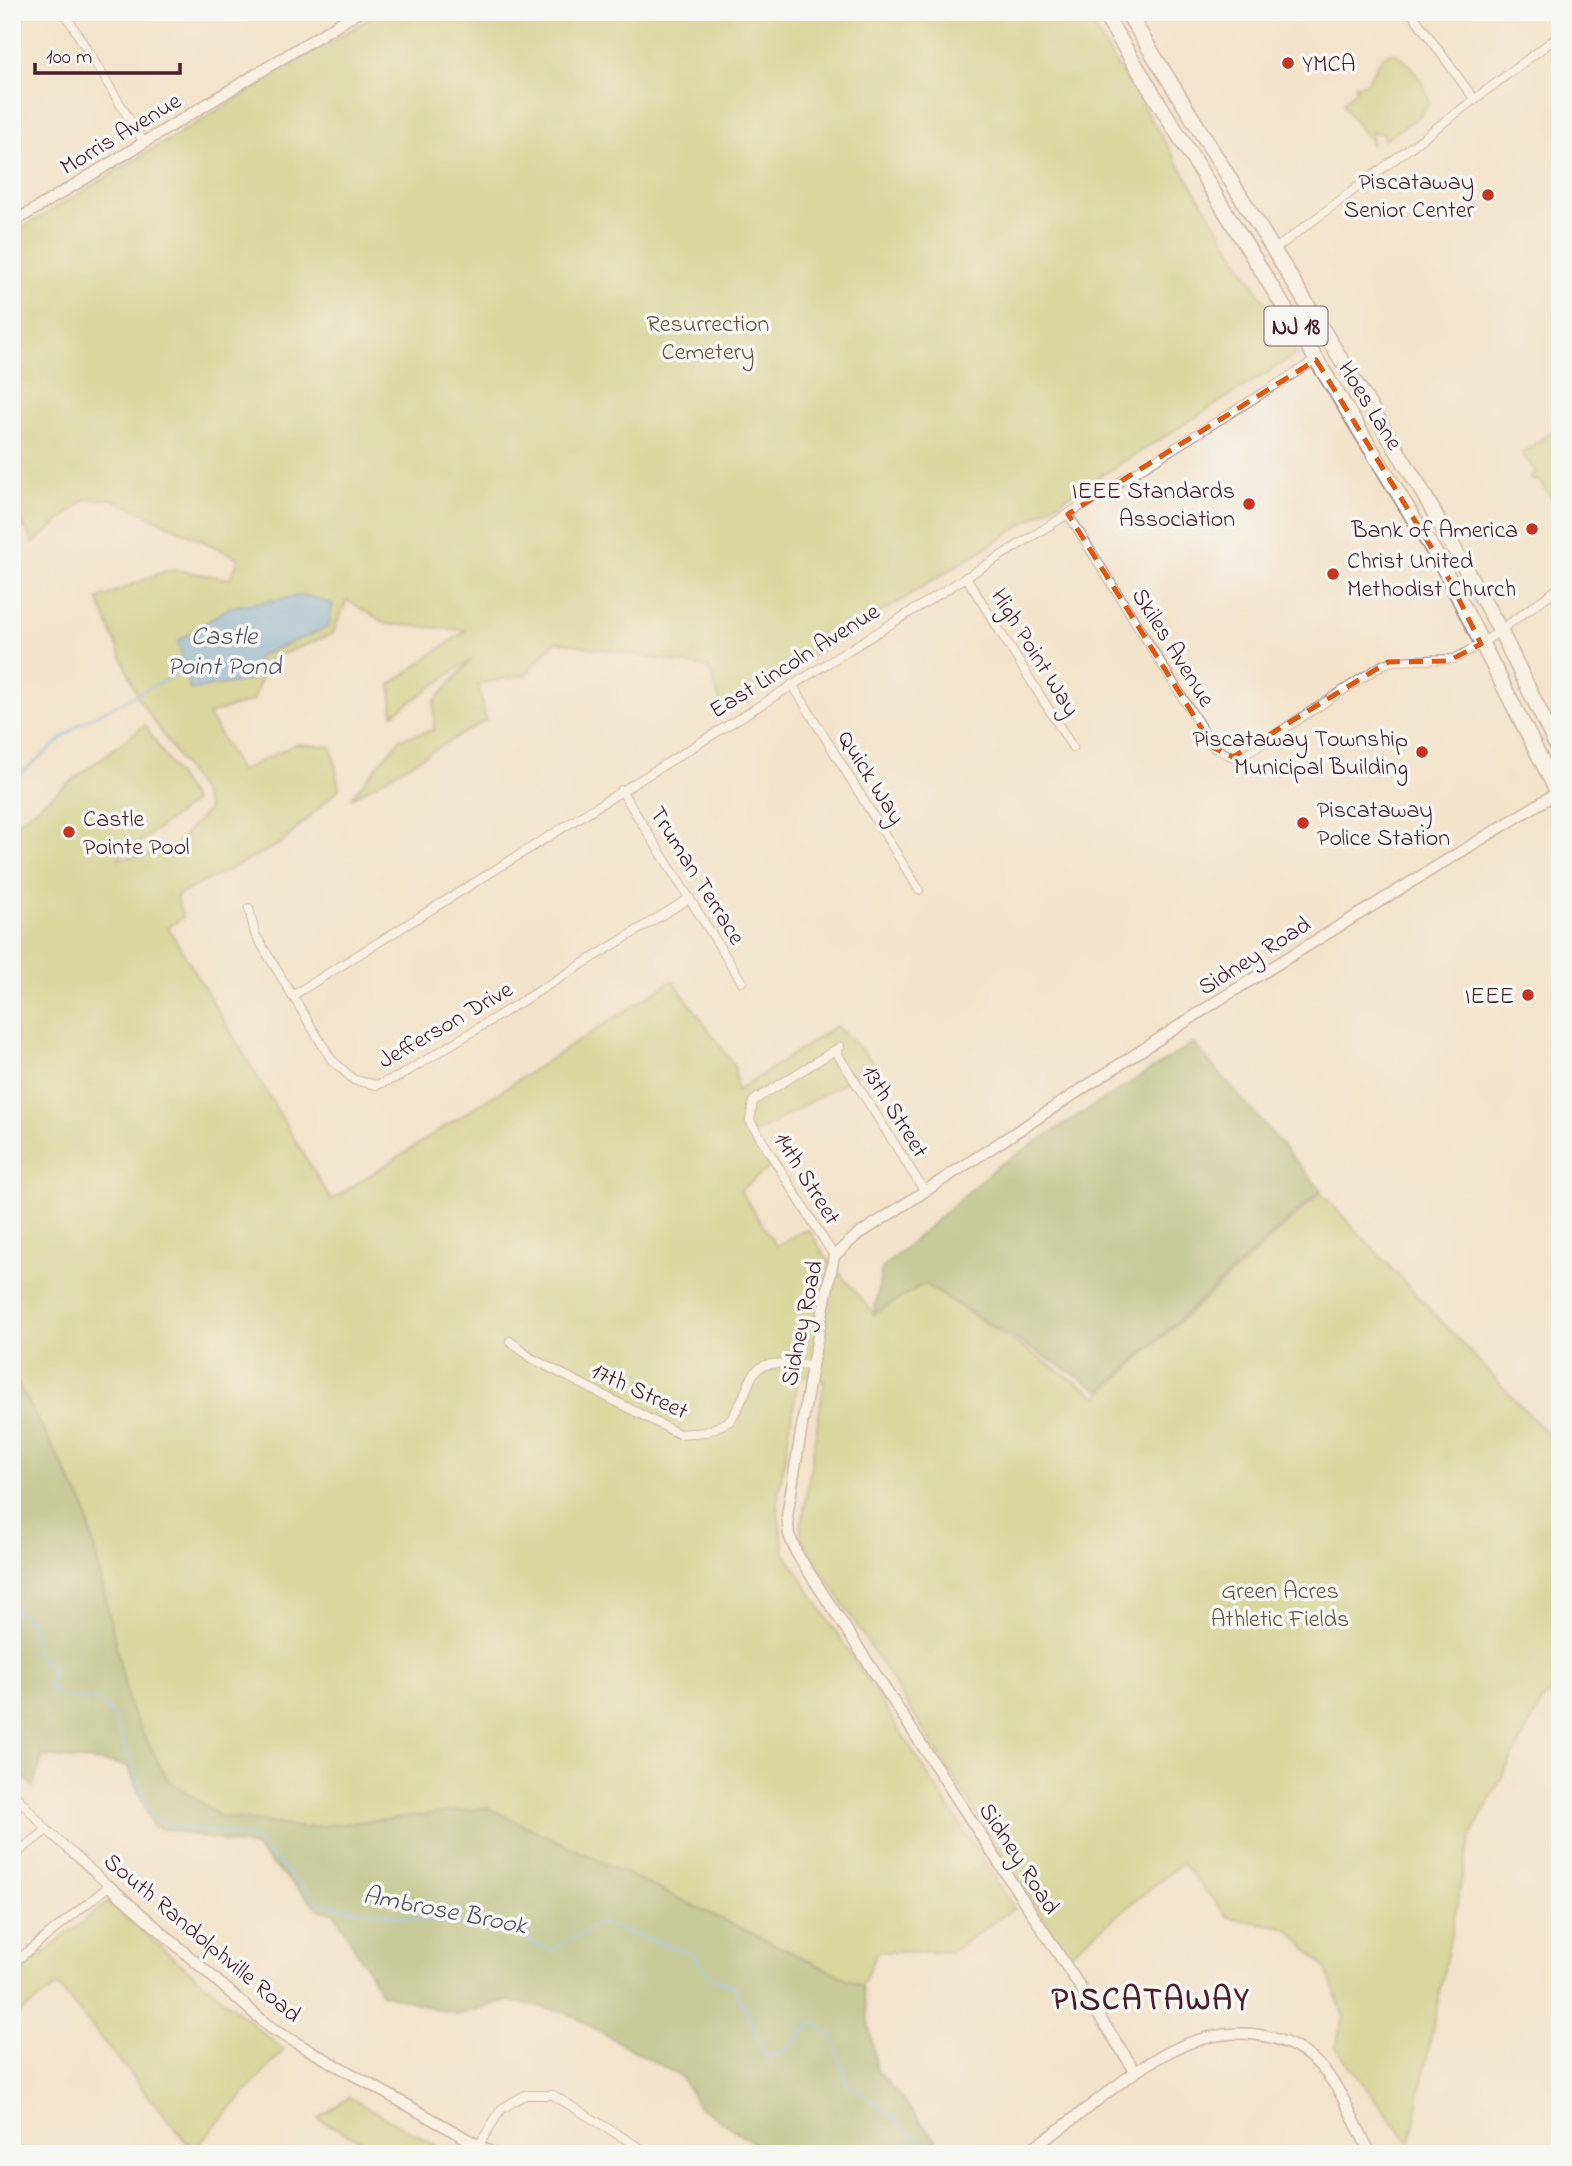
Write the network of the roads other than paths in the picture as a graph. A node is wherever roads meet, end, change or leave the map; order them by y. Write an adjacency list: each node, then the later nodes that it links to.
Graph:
1 (64, 12): 8 (street)
2 (358, 12): 8 (street, Morris Avenue)
3 (1103, 12): 11 (highway, Hoes Lane / NJ 18)
4 (1127, 12): 10 (highway, Hoes Lane / NJ 18)
5 (1411, 12): 7 (street)
6 (1560, 35): 7 (street)
7 (1474, 99): 10 (street)
8 (144, 143): 9 (street, Morris Avenue)
9 (12, 223)
10 (1274, 250): 15 (highway, Hoes Lane / NJ 18)
11 (1316, 360): 12 (street, East Lincoln Avenue); 16 (highway, Hoes Lane / NJ 18)
12 (1068, 514): 13 (street, East Lincoln Avenue); 16 (street, Skiles Avenue)
13 (966, 577): 17 (street, East Lincoln Avenue); 18 (street, High Point Way)
14 (1560, 587): 15 (street, Skiles Avenue)
15 (1500, 630): 16 (street, Skiles Avenue); 19 (highway, Hoes Lane / NJ 18)
16 (1481, 644): 21 (highway, Hoes Lane / NJ 18)
17 (792, 684): 20 (street, East Lincoln Avenue); 22 (street, Quick Way)
18 (1073, 748)
19 (1560, 753)
20 (621, 790): 23 (street, Truman Terrace); 26 (street, East Lincoln Avenue)
21 (1559, 794): 28 (street, Sidney Road)
22 (919, 890)
23 (690, 898): 25 (street, Truman Terrace); 26 (street, Jefferson Drive)
24 (249, 908): 26 (street, Jefferson Drive)
25 (742, 982)
26 (292, 996)
27 (837, 1049): 28 (street, 13th Street); 29 (street, 14th Street)
28 (925, 1192): 29 (street, Sidney Road)
29 (834, 1256): 31 (street, Sidney Road)
30 (510, 1340): 31 (street, 17th Street)
31 (812, 1366): 37 (street, Sidney Road)
32 (12, 1791): 33 (street, South Randolphville Road)
33 (47, 1830): 34 (street); 35 (street, South Randolphville Road)
34 (12, 1857)
35 (109, 1886): 36 (street); 38 (street, South Randolphville Road)
36 (12, 1964)
37 (1135, 2071): 41 (street); 42 (street)
38 (479, 2145): 39 (street, South Randolphville Road); 40 (street)
39 (494, 2154)
40 (650, 2154)
41 (1021, 2154)
42 (1371, 2154)

